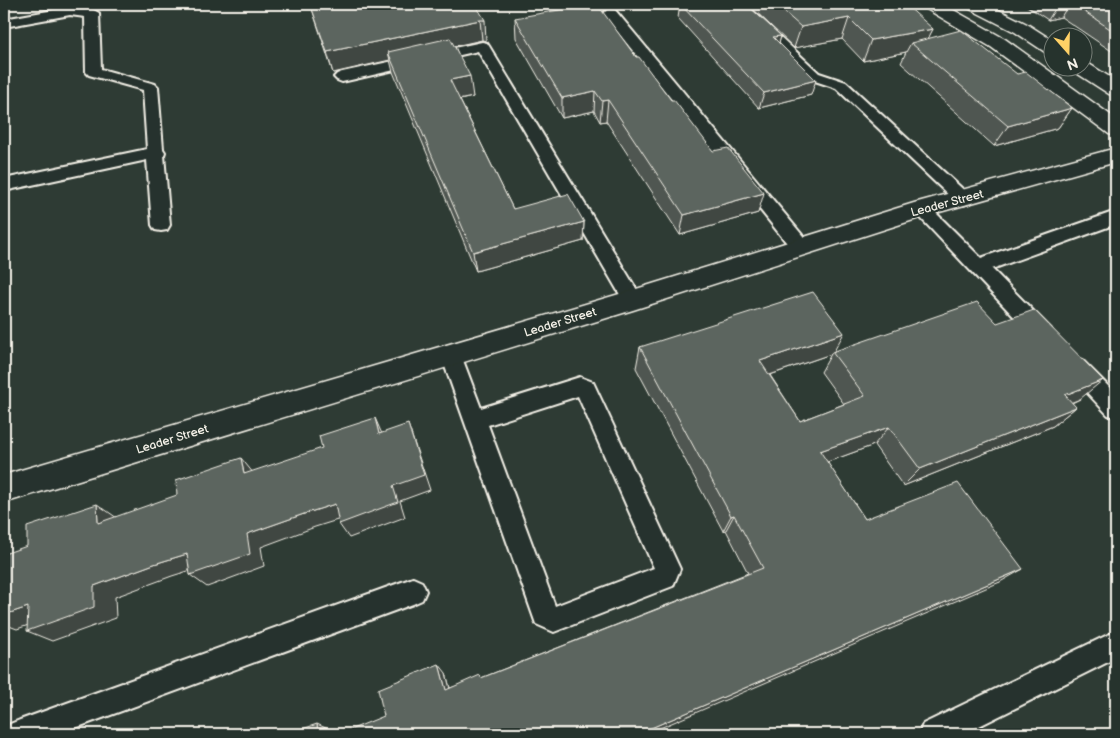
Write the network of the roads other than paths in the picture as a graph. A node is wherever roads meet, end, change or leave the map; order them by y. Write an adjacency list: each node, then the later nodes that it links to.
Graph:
1 (737, 4): 15 (lane)
2 (931, 4): 11 (street)
3 (974, 4): 7 (street)
4 (70, 7): 6 (lane); 12 (lane)
5 (610, 13): 19 (lane)
6 (4, 23)
7 (1042, 42)
8 (1092, 74): 10 (street)
9 (342, 77): 21 (lane)
10 (1116, 90)
11 (1116, 129)
12 (156, 152): 14 (lane); 18 (lane)
13 (1116, 155): 15 (street, Leader Street)
14 (4, 185)
15 (963, 199): 16 (street, Leader Street)
16 (922, 209): 19 (street, Leader Street); 20 (lane)
17 (1116, 217): 20 (lane)
18 (161, 225)
19 (801, 247): 21 (street, Leader Street)
20 (978, 267): 23 (lane)
21 (633, 300): 22 (street, Leader Street)
22 (451, 355): 24 (lane); 25 (street, Leader Street)
23 (1116, 408)
24 (474, 420): 24 (lane)
25 (4, 490)
26 (413, 591): 28 (lane)
27 (1116, 644): 29 (lane)
28 (20, 734)
29 (933, 734)

